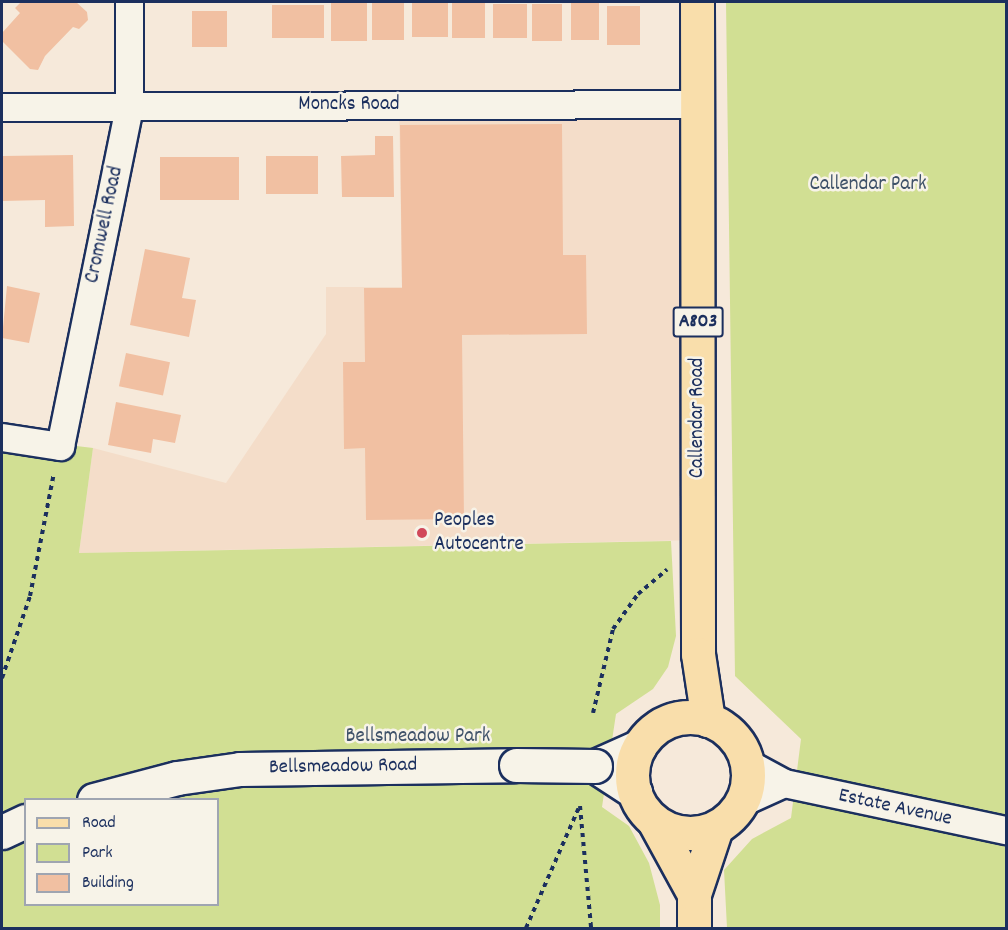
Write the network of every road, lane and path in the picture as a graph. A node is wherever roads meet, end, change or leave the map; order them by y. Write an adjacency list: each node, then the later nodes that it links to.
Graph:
1 (129, 2): 5 (street, Cromwell Road)
2 (697, 2): 3 (main road, Callendar Road / A803)
3 (697, 104): 5 (street, Moncks Road); 8 (main road, Callendar Road / A803)
4 (2, 107): 5 (street, Moncks Road)
5 (129, 107): 7 (street, Cromwell Road)
6 (2, 437): 7 (street)
7 (60, 446): 10 (path)
8 (699, 557): 9 (main road, Callendar Road / A803); 11 (path)
9 (698, 654): 12 (main road, Callendar Road / A803); 13 (main road, Callendar Road / A803)
10 (2, 678)
11 (593, 713)
12 (675, 719): 13 (main road); 14 (main road)
13 (708, 720): 15 (main road)
14 (640, 746): 16 (main road, Bellsmeadow Road); 18 (main road)
15 (747, 763): 17 (street, Estate Avenue); 20 (main road)
16 (595, 766): 18 (main road); 19 (main road, Bellsmeadow Road, bridge)
17 (784, 783): 20 (street); 24 (street, Estate Avenue)
18 (635, 792): 21 (main road)
19 (102, 798)
20 (742, 802): 23 (main road)
21 (654, 821): 23 (main road); 26 (main road)
22 (24, 823): 25 (main road)
23 (716, 828): 26 (main road)
24 (1006, 830)
25 (2, 832)
26 (694, 894): 29 (main road)
27 (526, 928): 28 (path)
28 (591, 928)
29 (694, 928)

